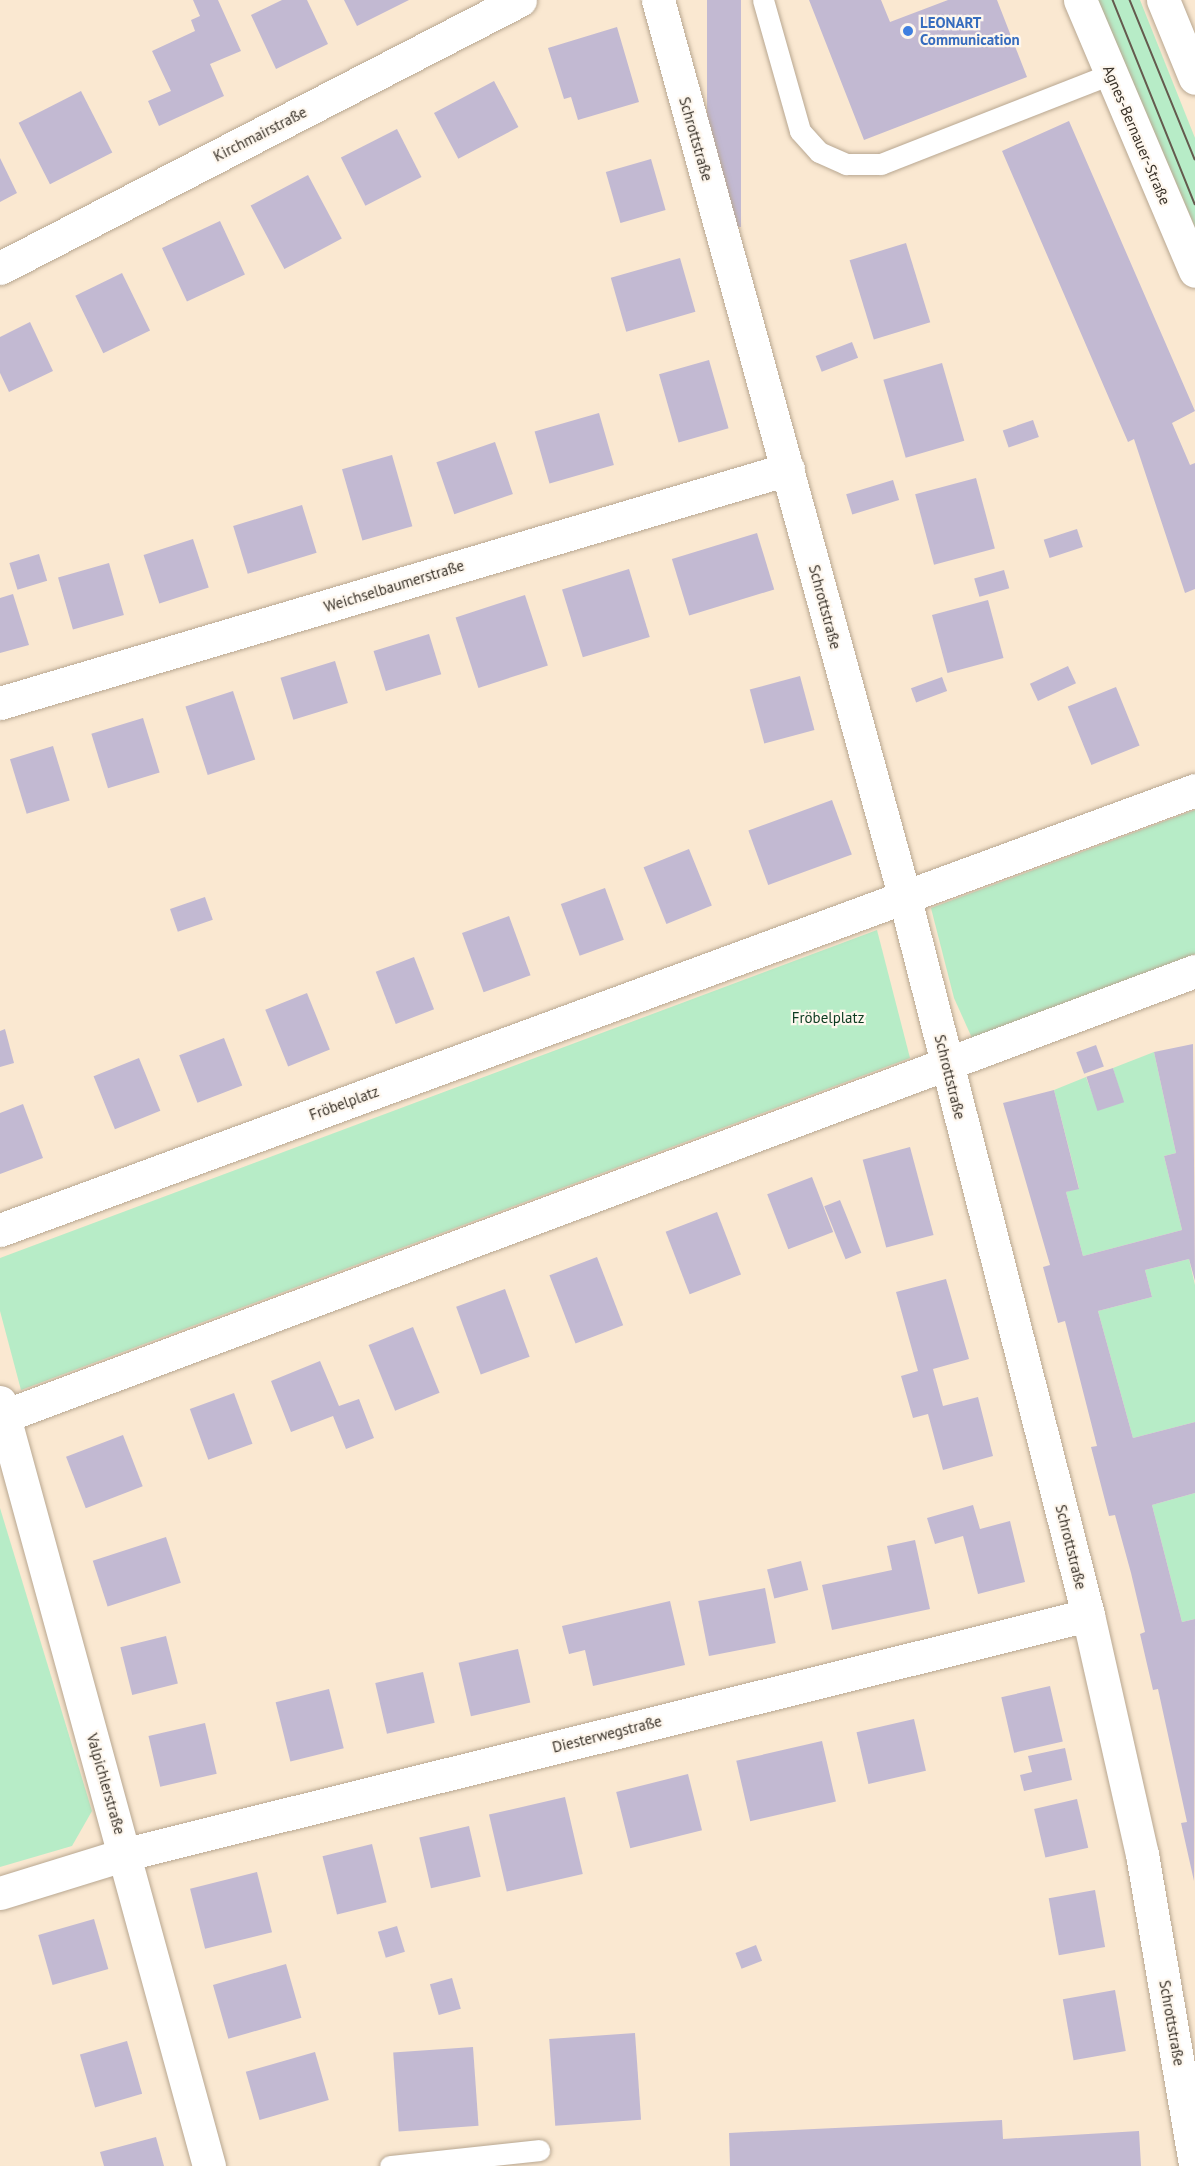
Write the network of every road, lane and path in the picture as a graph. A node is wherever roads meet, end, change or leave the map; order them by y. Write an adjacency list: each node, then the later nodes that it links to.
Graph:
1 (520, 0): 8 (street, Kirchmairstraße)
2 (658, 0): 10 (street, Schrottstraße)
3 (763, 0): 6 (lane)
4 (1080, 0): 6 (street, Agnes-Bernauer-Straße)
5 (1163, 0): 7 (street)
6 (1111, 74): 9 (street, Agnes-Bernauer-Straße)
7 (1195, 78)
8 (0, 268)
9 (1195, 271)
10 (788, 469): 11 (street, Weichselbaumerstraße); 13 (street, Schrottstraße)
11 (0, 703)
12 (1195, 790): 13 (street, Fröbelplatz)
13 (904, 895): 15 (street, Schrottstraße); 16 (street, Fröbelplatz)
14 (1193, 979): 15 (street)
15 (946, 1065): 17 (street); 18 (street, Schrottstraße)
16 (0, 1230)
17 (2, 1409): 19 (street, Valpichlerstraße)
18 (1088, 1614): 19 (street, Diesterwegstraße); 21 (street, Schrottstraße)
19 (126, 1854): 20 (street, Diesterwegstraße); 24 (street, Valpichlerstraße)
20 (0, 1893)
21 (1190, 2098): 23 (street, Schrottstraße)
22 (539, 2150): 25 (lane)
23 (1195, 2164)
24 (209, 2166)
25 (390, 2166)

